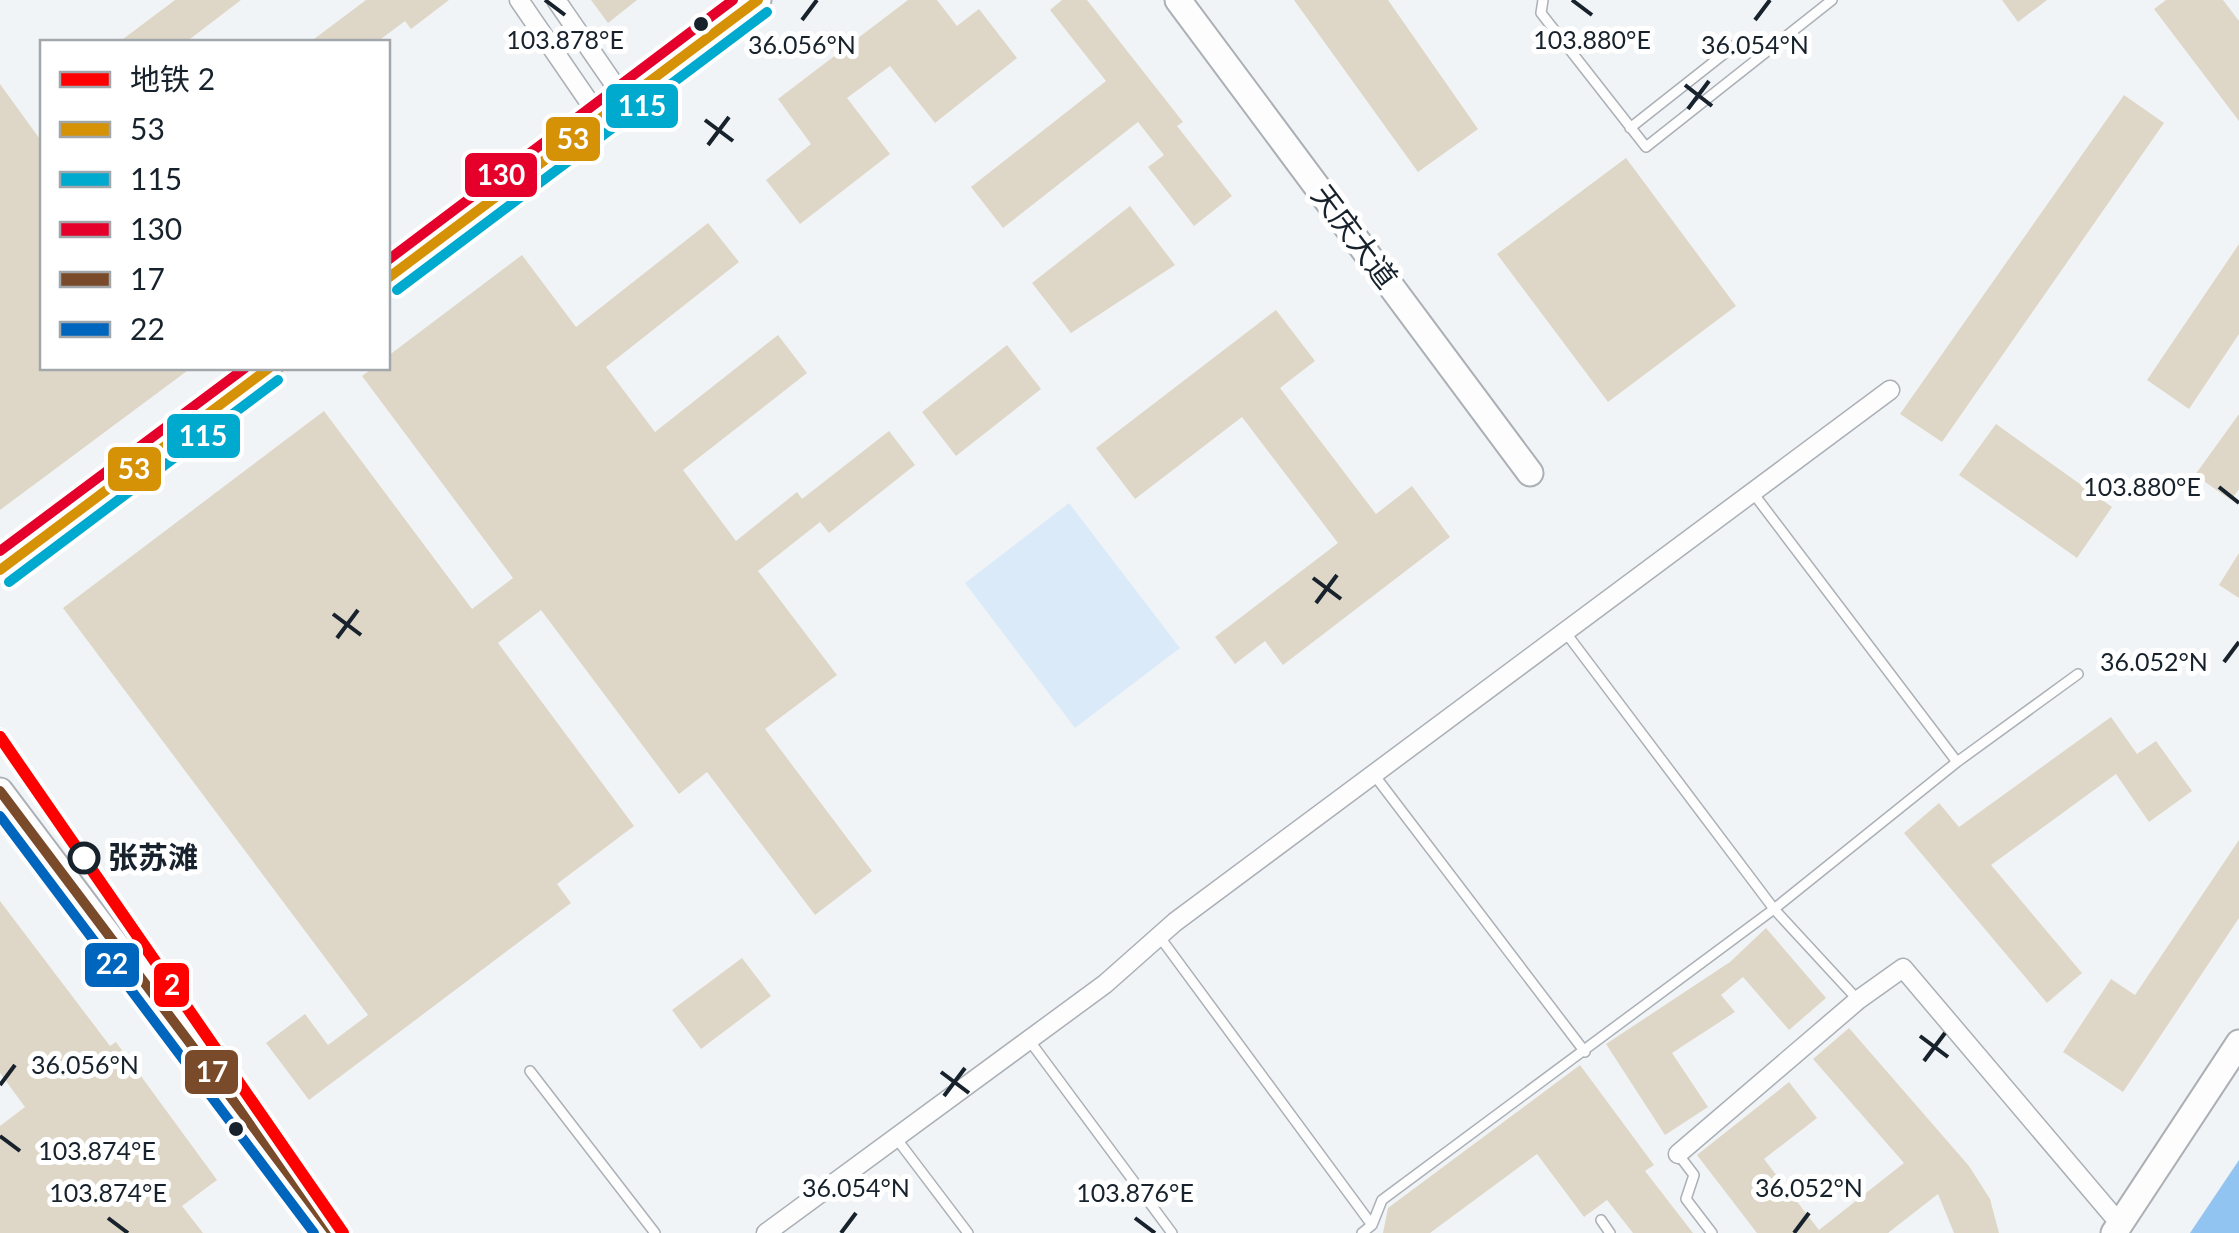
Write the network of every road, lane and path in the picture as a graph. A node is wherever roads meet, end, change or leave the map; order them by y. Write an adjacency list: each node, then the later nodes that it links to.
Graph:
1 (520, 0): 9 (street)
2 (556, 0): 8 (street)
3 (758, 0): 8 (street)
4 (1178, 0): 14 (street, 天庆大道)
5 (1543, 0): 10 (lane)
6 (1832, 0): 10 (lane)
7 (1739, 42): 10 (lane)
8 (625, 100): 9 (street)
9 (600, 118): 11 (street)
10 (1630, 128)
11 (390, 276)
12 (266, 370): 16 (street)
13 (1890, 390): 15 (street)
14 (1530, 473)
15 (1754, 492): 17 (street); 19 (lane)
16 (0, 570)
17 (1566, 634): 20 (street); 22 (lane)
18 (2078, 674): 19 (lane)
19 (1957, 762): 22 (lane)
20 (1375, 776): 23 (street); 27 (lane)
21 (0, 791): 34 (street)
22 (1774, 909): 24 (lane); 27 (lane)
23 (1159, 936): 25 (street); 32 (lane)
24 (1858, 1000): 30 (street); 33 (street)
25 (1030, 1040): 29 (street); 38 (lane)
26 (2239, 1043): 33 (street)
27 (1585, 1052): 32 (lane)
28 (530, 1071): 35 (lane)
29 (896, 1138): 36 (street); 37 (lane)
30 (1678, 1154): 41 (lane)
31 (1601, 1220): 40 (lane)
32 (1372, 1225): 39 (lane)
33 (2120, 1230)
34 (333, 1233)
35 (654, 1233)
36 (766, 1233)
37 (968, 1233)
38 (1172, 1233)
39 (1362, 1233)
40 (1610, 1233)
41 (1712, 1233)

